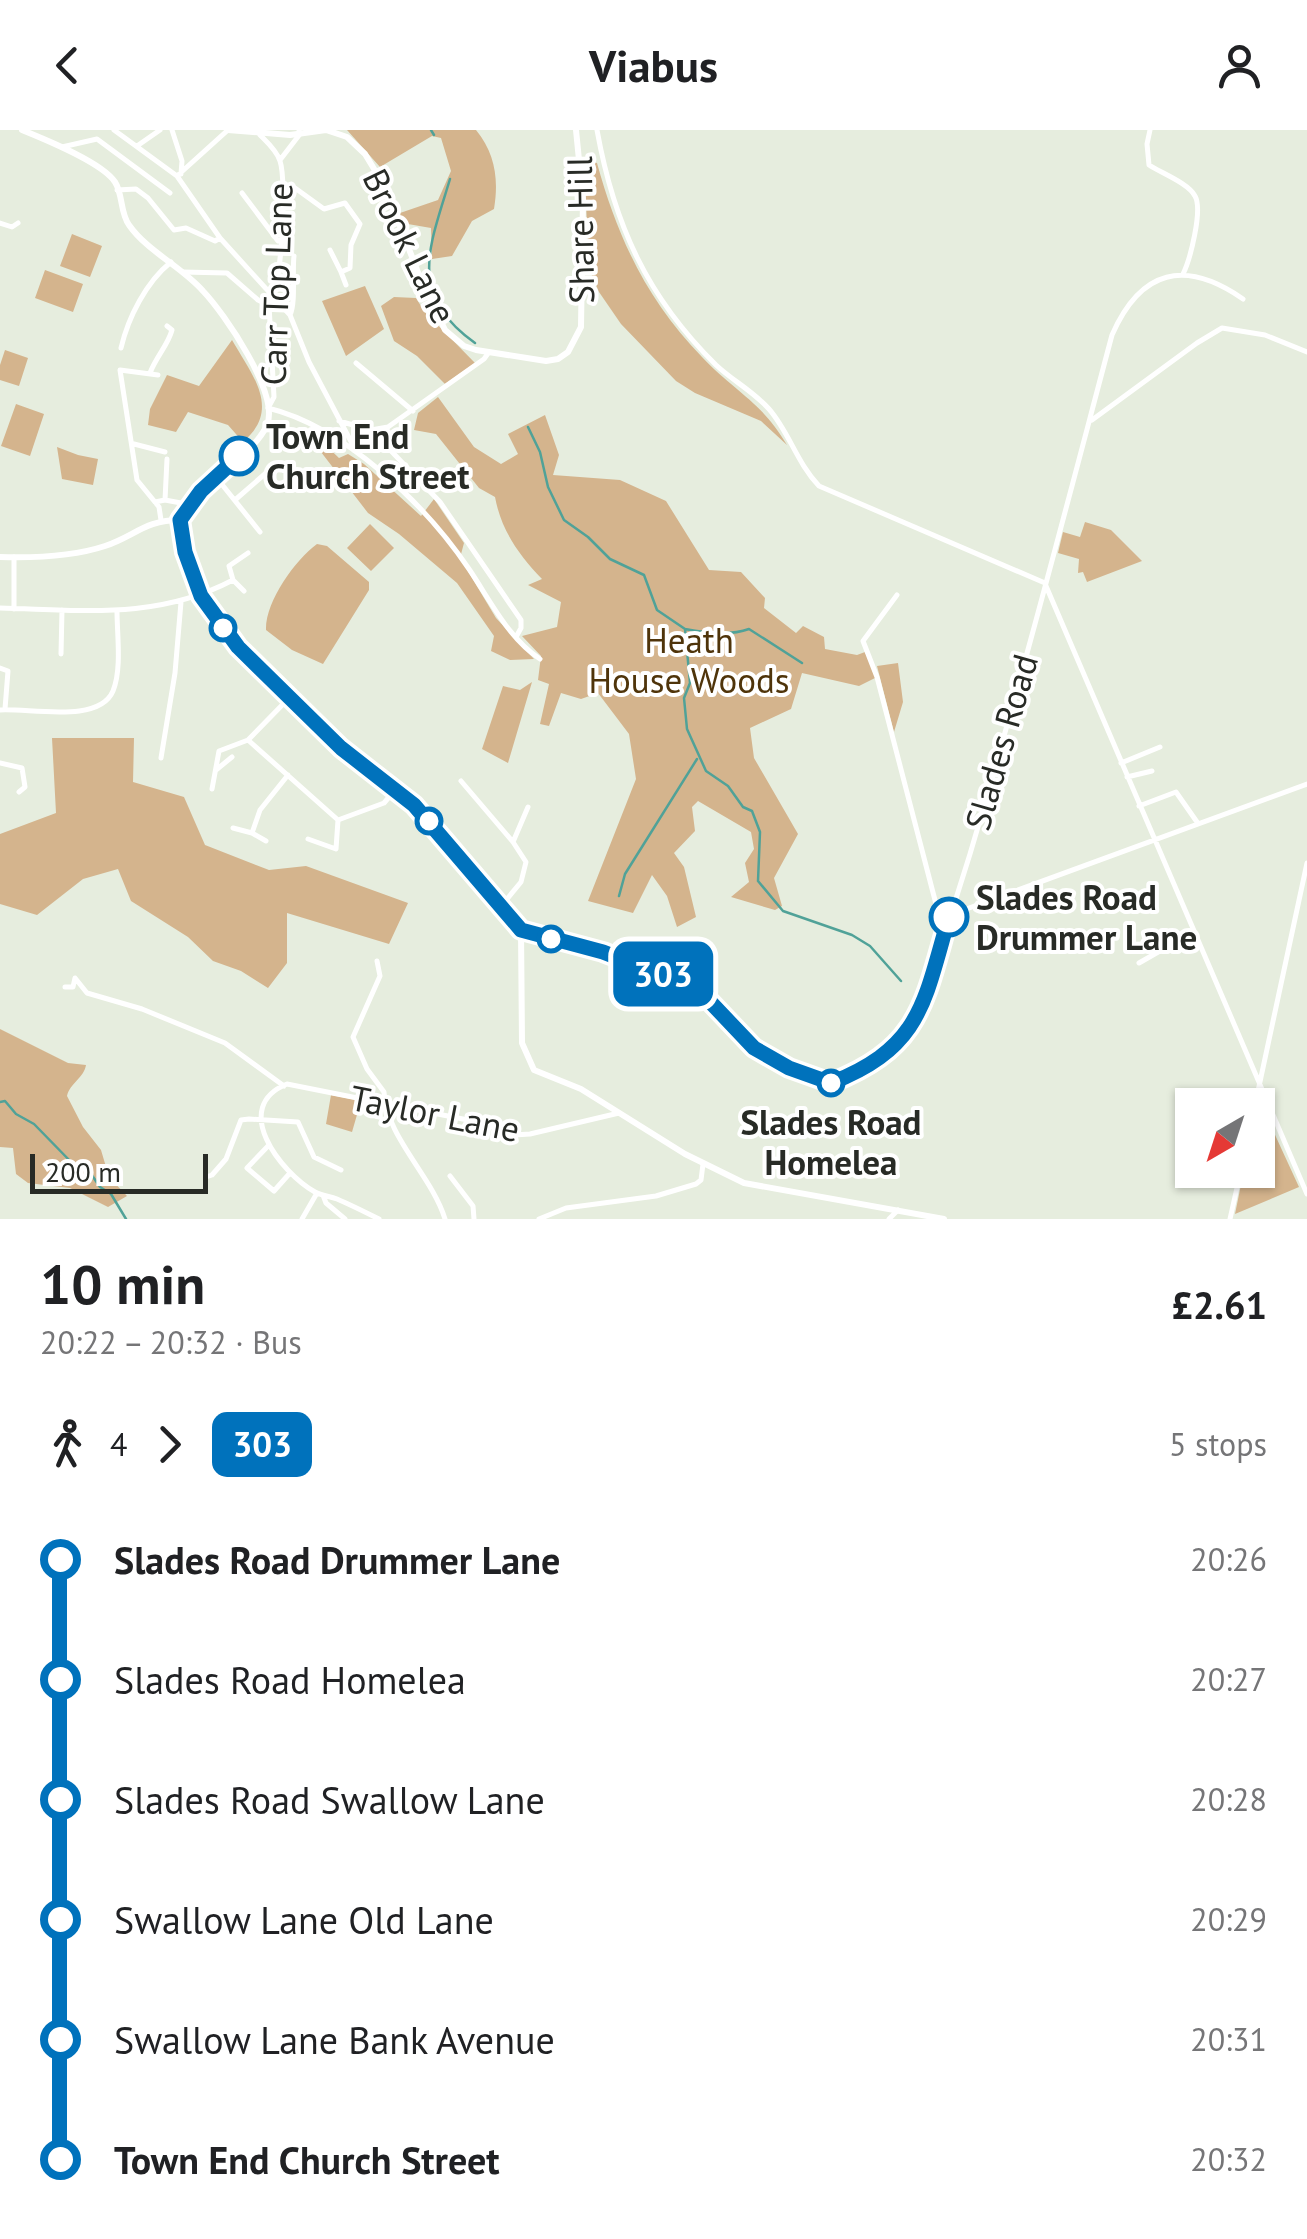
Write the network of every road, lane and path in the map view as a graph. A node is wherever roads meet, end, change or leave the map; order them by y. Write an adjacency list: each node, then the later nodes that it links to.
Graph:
1 (22, 130): 14 (street)
2 (94, 130): 12 (street)
3 (114, 130): 13 (street)
4 (160, 130): 13 (street)
5 (172, 130): 16 (street)
6 (228, 130): 10 (street, Brook Lane); 16 (street)
7 (576, 130): 40 (street, Share Hill)
8 (597, 130): 63 (street)
9 (1150, 130): 32 (street)
10 (259, 132): 11 (street, Brook Lane); 15 (street, Carr Top Lane)
11 (299, 132): 15 (street, Carr Top Lane); 39 (street, Brook Lane)
12 (97, 139): 14 (street); 20 (street)
13 (137, 146): 16 (street)
14 (62, 147): 18 (street)
15 (280, 160): 17 (street, Carr Top Lane)
16 (180, 175): 25 (street)
17 (282, 187): 22 (street); 26 (street, Carr Top Lane)
18 (117, 190): 25 (street); 29 (street)
19 (242, 192): 26 (street)
20 (170, 194)
21 (344, 194): 22 (street)
22 (345, 203): 31 (street)
23 (0, 223): 24 (street)
24 (18, 223)
25 (220, 238): 35 (street)
26 (280, 243): 35 (street, Carr Top Lane)
27 (330, 250): 31 (street)
28 (294, 256): 36 (street)
29 (171, 262): 30 (street); 38 (street)
30 (182, 272): 35 (street); 43 (street)
31 (341, 272): 33 (street)
32 (1183, 274): 34 (street); 46 (street, Slades Road)
33 (346, 285)
34 (1243, 299)
35 (271, 302): 36 (street); 43 (street, Carr Top Lane)
36 (290, 315): 45 (street)
37 (167, 326): 48 (street)
38 (121, 348)
39 (476, 350): 40 (street, Share Hill)
40 (489, 352): 44 (street)
41 (1307, 352): 46 (street)
42 (356, 364): 44 (street)
43 (268, 408): 49 (street); 51 (street)
44 (413, 412): 47 (street)
45 (339, 421): 47 (street); 49 (street)
46 (1090, 422): 63 (street, Slades Road)
47 (371, 430): 72 (street)
48 (134, 444): 52 (street); 54 (street)
49 (356, 451): 72 (street)
50 (274, 466): 53 (street)
51 (216, 477): 53 (street); 57 (street)
52 (165, 500): 54 (street); 55 (street)
53 (234, 500): 58 (street)
54 (155, 502): 56 (street)
55 (181, 503)
56 (161, 520): 57 (street); 61 (street)
57 (180, 520): 66 (street)
58 (260, 532)
59 (248, 554): 62 (street)
60 (0, 557): 61 (street)
61 (14, 558): 69 (street)
62 (233, 580): 64 (street); 66 (street)
63 (1045, 583): 83 (street); 105 (street, Slades Road)
64 (244, 591)
65 (897, 595): 108 (street)
66 (201, 596): 67 (street); 76 (street)
67 (181, 602): 71 (street); 81 (street)
68 (0, 608): 69 (street)
69 (14, 609): 70 (street)
70 (62, 610): 71 (street); 73 (street)
71 (117, 611): 77 (street)
72 (516, 637): 74 (street)
73 (61, 654)
74 (540, 659)
75 (7, 670): 77 (street)
76 (290, 698): 78 (street); 90 (street)
77 (3, 710)
78 (248, 740): 84 (street); 86 (street)
79 (1160, 747): 83 (street)
80 (232, 757): 84 (street)
81 (161, 758)
82 (0, 763): 92 (street)
83 (1120, 763): 87 (street)
84 (216, 770): 91 (street)
85 (1152, 771): 87 (street)
86 (288, 775): 95 (street); 98 (street)
87 (1127, 777): 93 (street)
88 (461, 781): 102 (street)
89 (1307, 784): 96 (street)
90 (396, 789): 95 (street); 104 (street)
91 (212, 790)
92 (19, 792)
93 (1139, 806): 96 (street); 100 (street)
94 (528, 807): 102 (street)
95 (338, 820): 99 (street)
96 (1198, 823): 100 (street)
97 (233, 828): 98 (street)
98 (252, 833): 101 (street)
99 (308, 839)
100 (1155, 839): 105 (street); 107 (street)
101 (266, 841)
102 (513, 842): 104 (street)
103 (1307, 863): 113 (street)
104 (502, 905): 106 (street)
105 (950, 915): 108 (street, Slades Road)
106 (521, 930): 108 (street, Slades Road); 115 (street)
107 (1193, 932): 110 (street); 113 (street)
108 (944, 934)
109 (377, 961): 114 (street)
110 (1139, 963)
111 (65, 987): 112 (street)
112 (284, 1086): 114 (street, Taylor Lane); 116 (street)
113 (1260, 1087): 125 (street)
114 (384, 1102): 115 (street, Taylor Lane); 130 (street)
115 (622, 1112): 118 (street)
116 (260, 1119): 117 (street); 119 (street); 122 (street)
117 (269, 1146): 120 (street); 120 (street)
118 (703, 1164): 126 (street); 132 (street)
119 (341, 1170)
120 (290, 1172): 124 (street)
121 (450, 1176): 131 (street)
122 (206, 1177)
123 (1237, 1188): 135 (street)
124 (320, 1194): 127 (street); 128 (street); 129 (street)
125 (1307, 1194)
126 (898, 1210): 133 (street); 134 (street)
127 (302, 1219)
128 (344, 1219)
129 (380, 1219)
130 (445, 1219)
131 (474, 1219)
132 (540, 1219)
133 (889, 1219)
134 (944, 1219)
135 (1230, 1219)

